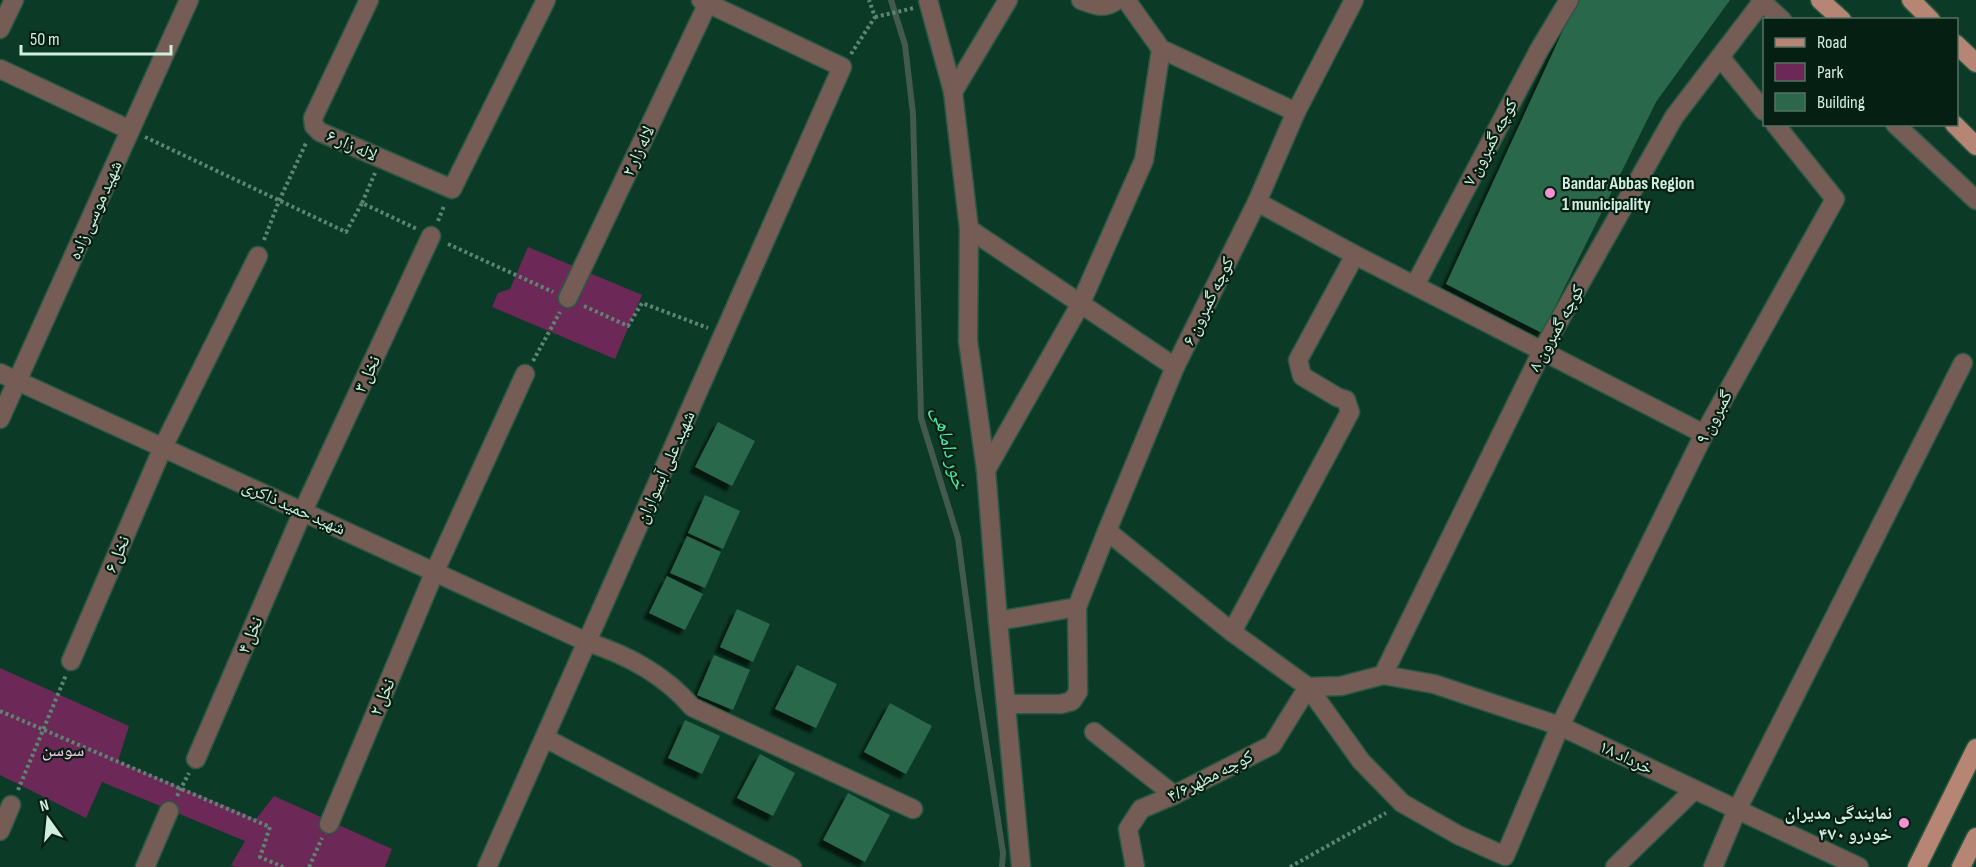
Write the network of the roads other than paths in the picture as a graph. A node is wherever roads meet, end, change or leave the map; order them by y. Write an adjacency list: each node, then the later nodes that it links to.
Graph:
1 (14, 0): 19 (street)
2 (189, 0): 31 (street, شهید موسی زاده)
3 (369, 0): 4 (street, لاله زار ۶)
4 (546, 0)
5 (1008, 0): 25 (street)
6 (1081, 0): 7 (street)
7 (1117, 0)
8 (1126, 0): 21 (street)
9 (1354, 0): 27 (street, کوچه گمبرون ۶)
10 (1569, 0): 39 (street, کوچه گمبرون ۷)
11 (1820, 0): 17 (main road)
12 (1911, 0): 18 (main road)
13 (1761, 1): 16 (street); 22 (street, کوچه گمبرون ۸)
14 (704, 2): 40 (street, لاله زار ۲); 58 (street, شهید علی آبسواران)
15 (928, 2): 25 (street)
16 (1780, 18)
17 (1840, 18)
18 (1929, 18)
19 (0, 29)
20 (1958, 46): 23 (main road)
21 (1161, 49): 27 (street); 41 (street)
22 (1720, 57): 26 (street); 42 (street, کوچه گمبرون ۸)
23 (1976, 63)
24 (0, 69): 31 (street)
25 (953, 93): 35 (street)
26 (1763, 110)
27 (1296, 112): 34 (street, کوچه گمبرون ۶)
28 (1777, 126): 49 (street, گمبرون ۹)
29 (1897, 126): 33 (street)
30 (1956, 126): 32 (main road)
31 (130, 130): 47 (street, شهید موسی زاده)
32 (1976, 146)
33 (1976, 200)
34 (1257, 202): 37 (street); 44 (street, کوچه گمبرون ۶)
35 (969, 229): 41 (street); 51 (street)
36 (431, 236): 52 (street, نخل ۳)
37 (1355, 255): 39 (street); 57 (street)
38 (258, 256): 50 (street, نخل ۶)
39 (1415, 285): 42 (street)
40 (568, 298)
41 (1080, 305): 44 (street); 51 (street)
42 (1542, 351): 49 (street); 60 (street, کوچه گمبرون ۸)
43 (1963, 363): 72 (street)
44 (1175, 368): 53 (street, کوچه گمبرون ۶)
45 (0, 373): 47 (street, شهید حمید ذاکری)
46 (525, 374): 54 (street, نخل ۲)
47 (17, 381): 48 (street, شهید موسی زاده); 50 (street, شهید حمید ذاکری)
48 (0, 419)
49 (1704, 434): 63 (street, گمبرون ۹)
50 (163, 447): 52 (street, شهید حمید ذاکری); 59 (street, نخل ۶)
51 (986, 470): 56 (street)
52 (303, 511): 54 (street, شهید حمید ذاکری); 67 (street, نخل ۴)
53 (1107, 531): 55 (street, کوچه گمبرون ۶); 57 (street)
54 (435, 571): 58 (street, شهید حمید ذاکری); 74 (street, نخل ۲)
55 (1077, 607): 56 (street); 62 (street)
56 (998, 621): 62 (street)
57 (1232, 632): 61 (street)
58 (587, 642): 65 (street, شهید علی آبسواران); 71 (street, شهید حمید ذاکری)
59 (71, 661)
60 (1383, 675): 61 (street); 63 (street, خرداد ۱۸)
61 (1308, 687): 63 (street, گمبرون ۹); 69 (street, کوچه مطهر۴/۶)
62 (1007, 704): 80 (street)
63 (1560, 726): 68 (street, خرداد ۱۸)
64 (1094, 732): 69 (street)
65 (545, 738): 78 (street, شهید علی آبسواران); 79 (street)
66 (1976, 748): 85 (main road)
67 (196, 759)
68 (1694, 790): 72 (street, خرداد ۱۸); 82 (street)
69 (1174, 795): 81 (street, کوچه مطهر۴/۶)
70 (11, 805): 75 (street)
71 (913, 809)
72 (1737, 810): 83 (street); 84 (street, خرداد ۱۸)
73 (169, 811): 77 (street)
74 (329, 824)
75 (0, 831)
76 (1976, 837): 86 (main road)
77 (145, 867)
78 (487, 867)
79 (792, 867)
80 (1021, 867)
81 (1135, 867)
82 (1615, 867)
83 (1713, 867)
84 (1859, 867)
85 (1917, 867)
86 (1961, 867)

